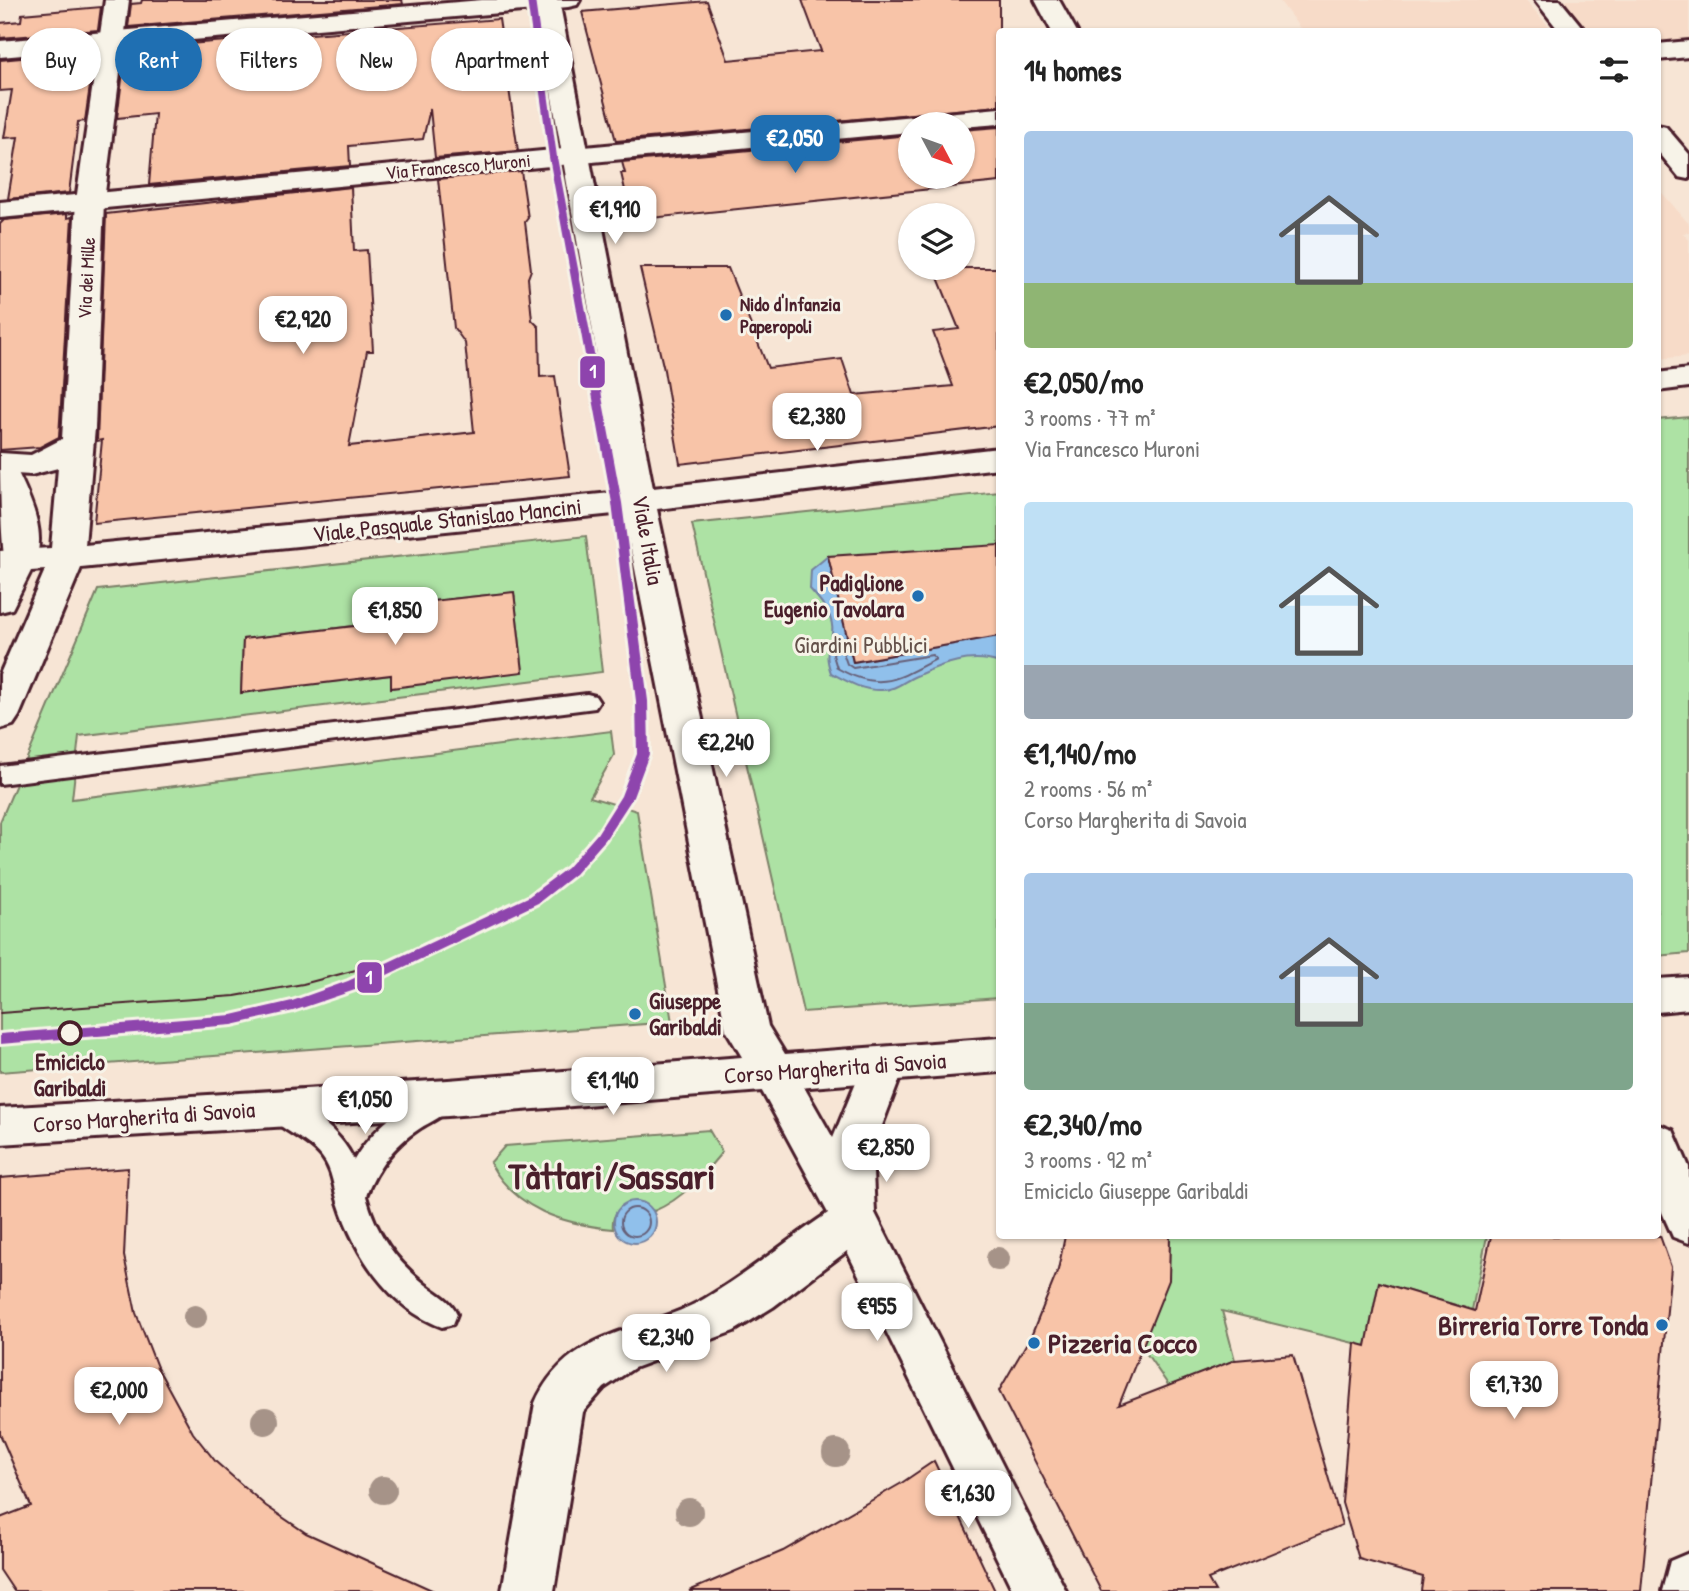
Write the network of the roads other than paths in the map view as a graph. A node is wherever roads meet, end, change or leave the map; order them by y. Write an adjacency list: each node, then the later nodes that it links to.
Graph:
1 (117, 0): 7 (street, Via dei Mille)
2 (1046, 0): 5 (street)
3 (1547, 0): 6 (street)
4 (554, 1): 7 (street); 13 (street, Viale Italia)
5 (1063, 28)
6 (1571, 28)
7 (113, 39): 8 (street); 15 (street, Via dei Mille)
8 (0, 49)
9 (1689, 49): 10 (street)
10 (1661, 52)
11 (996, 116): 13 (street, Via Francesco Muroni)
12 (1661, 138): 14 (street)
13 (571, 156): 15 (street, Via Francesco Muroni); 22 (street, Viale Italia)
14 (1689, 171)
15 (90, 201): 16 (street, Via Francesco Muroni); 19 (street, Via dei Mille)
16 (0, 210)
17 (1689, 379): 18 (street)
18 (1661, 382)
19 (78, 443): 21 (street); 23 (street, Via dei Mille)
20 (996, 458): 22 (street, Viale Pasquale Stanislao Mancini)
21 (0, 466): 24 (street)
22 (640, 501): 23 (street, Viale Pasquale Stanislao Mancini); 33 (street, Viale Italia)
23 (68, 558): 24 (street, Viale Pasquale Stanislao Mancini); 27 (street)
24 (10, 561): 25 (street)
25 (0, 601)
26 (587, 702): 28 (lane)
27 (0, 716)
28 (0, 775)
29 (1689, 993): 30 (street)
30 (1661, 996)
31 (996, 1055): 32 (street, Corso Margherita di Savoia)
32 (883, 1065): 33 (street, Corso Margherita di Savoia); 39 (street)
33 (773, 1071): 34 (street, Corso Margherita di Savoia); 39 (street, Viale Italia)
34 (448, 1098): 35 (street, Corso Margherita di Savoia); 38 (lane)
35 (277, 1109): 36 (street, Corso Margherita di Savoia); 38 (lane)
36 (0, 1126)
37 (1661, 1153): 40 (street)
38 (351, 1199): 41 (lane)
39 (855, 1220): 43 (street); 44 (street, Viale Italia)
40 (1689, 1223)
41 (442, 1314)
42 (1689, 1579): 45 (street)
43 (528, 1591)
44 (1040, 1591)
45 (1688, 1591)

